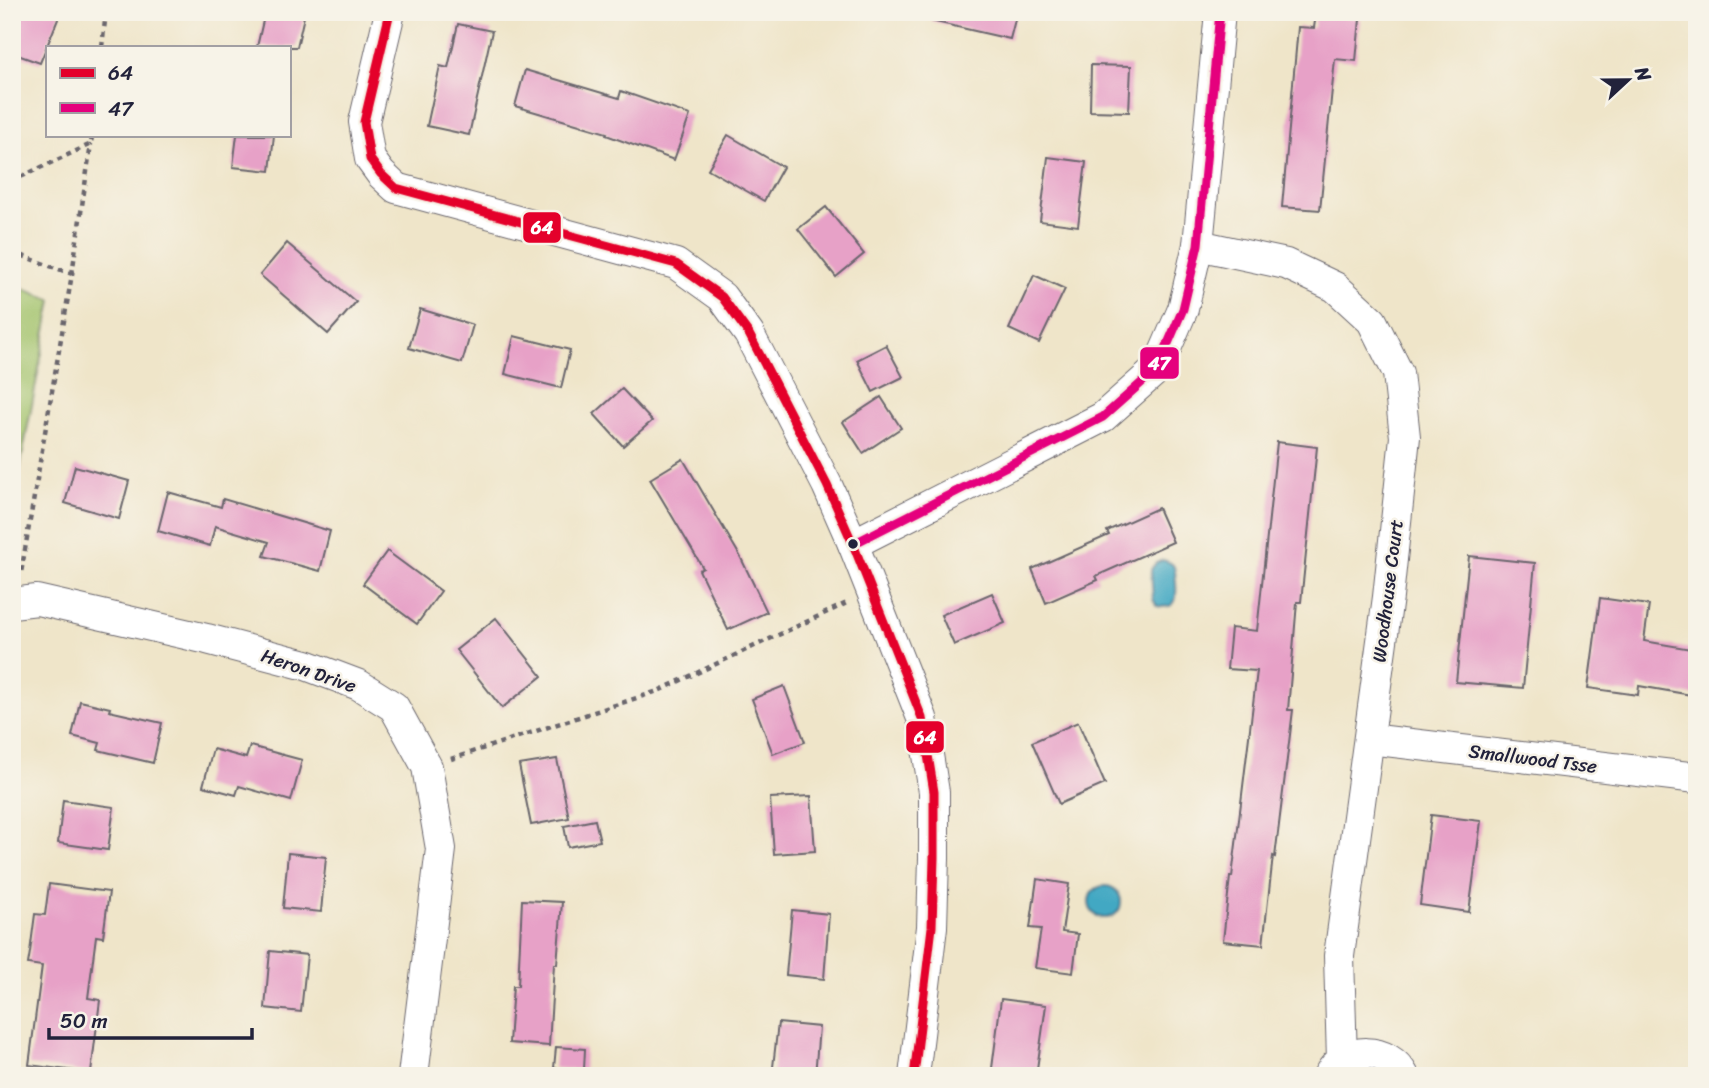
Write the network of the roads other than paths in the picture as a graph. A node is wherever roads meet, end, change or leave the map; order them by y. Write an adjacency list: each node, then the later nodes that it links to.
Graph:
1 (390, 12): 4 (street)
2 (1220, 12): 3 (street)
3 (1198, 244): 4 (street); 6 (street, Woodhouse Court)
4 (853, 544): 10 (street)
5 (16, 592): 9 (street, Heron Drive)
6 (1369, 739): 7 (street, Smallwood Tsse); 8 (street, Woodhouse Court)
7 (1697, 778)
8 (1335, 1068): 11 (street, Woodhouse Court)
9 (413, 1076)
10 (915, 1076)
11 (1404, 1076)

